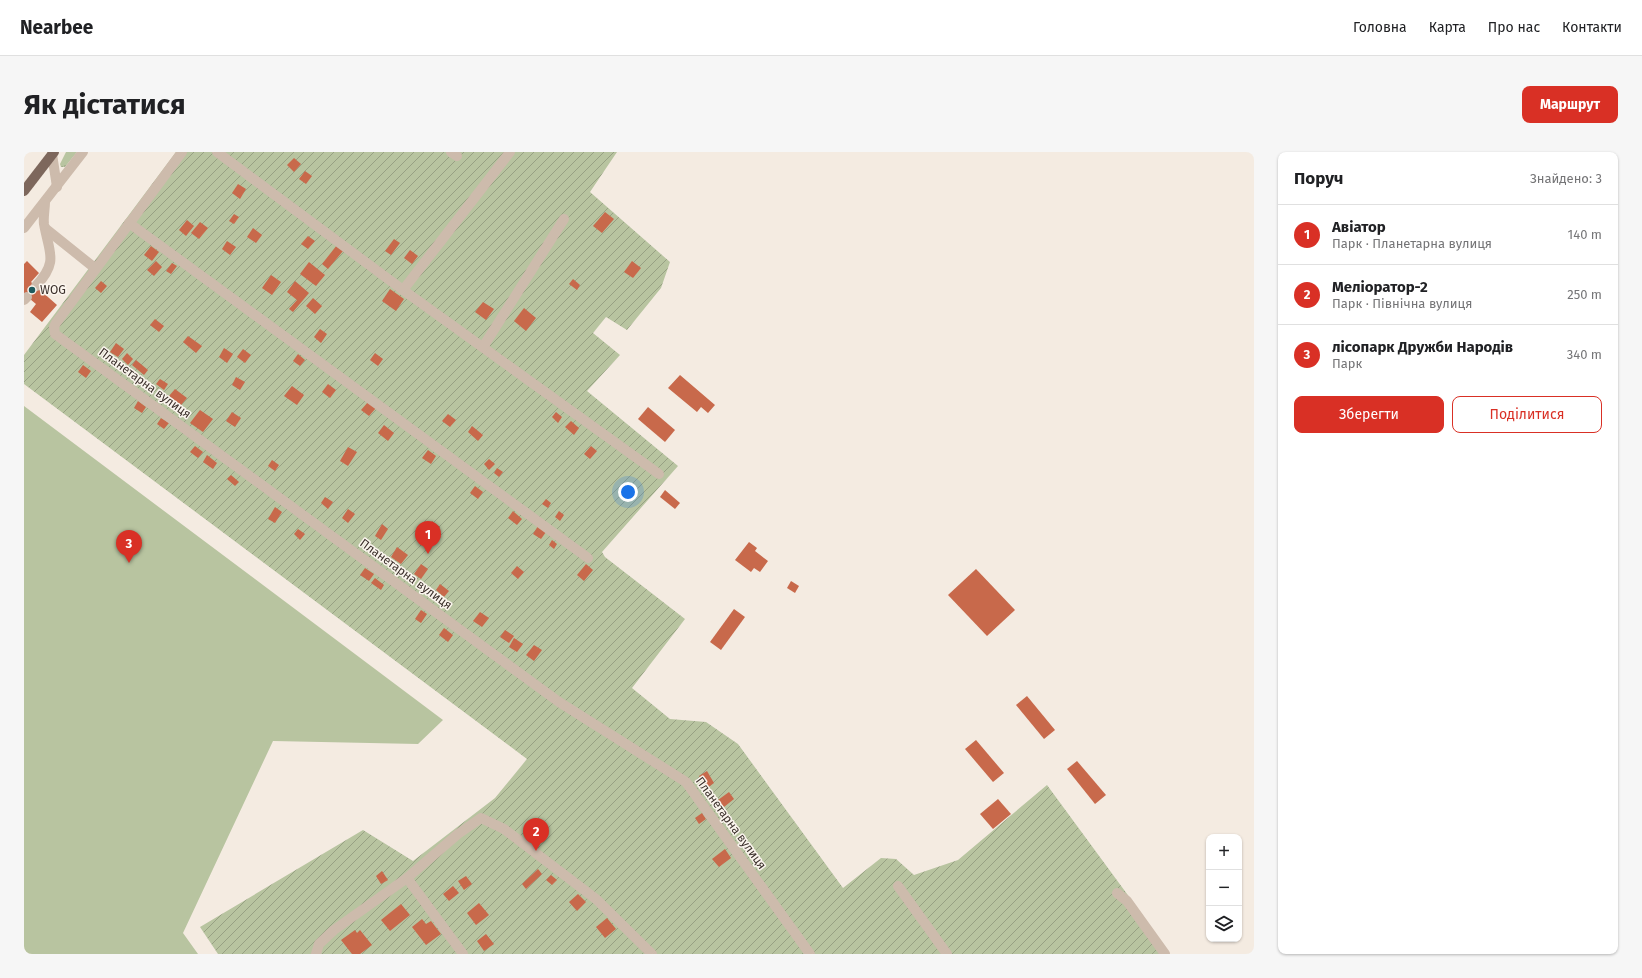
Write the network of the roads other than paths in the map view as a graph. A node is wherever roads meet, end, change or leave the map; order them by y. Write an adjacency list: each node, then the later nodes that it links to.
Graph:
1 (83, 152): 6 (street)
2 (182, 152): 10 (street, Планетарна вулиця)
3 (217, 152): 15 (street)
4 (510, 152): 15 (street)
5 (53, 153): 6 (street); 7 (main road)
6 (57, 187): 8 (street)
7 (24, 191)
8 (45, 202): 11 (street); 12 (street)
9 (564, 219): 16 (street)
10 (129, 223): 13 (street, Планетарна вулиця); 18 (street)
11 (24, 228)
12 (46, 229): 13 (street); 14 (street)
13 (96, 269): 25 (street, Планетарна вулиця)
14 (36, 286)
15 (404, 290): 16 (street)
16 (483, 347): 17 (street)
17 (659, 474)
18 (588, 558)
19 (407, 878): 22 (street); 23 (street); 24 (street)
20 (898, 886): 26 (street)
21 (1117, 893): 27 (street)
22 (318, 949)
23 (462, 954)
24 (652, 954)
25 (810, 954)
26 (947, 954)
27 (1165, 954)

